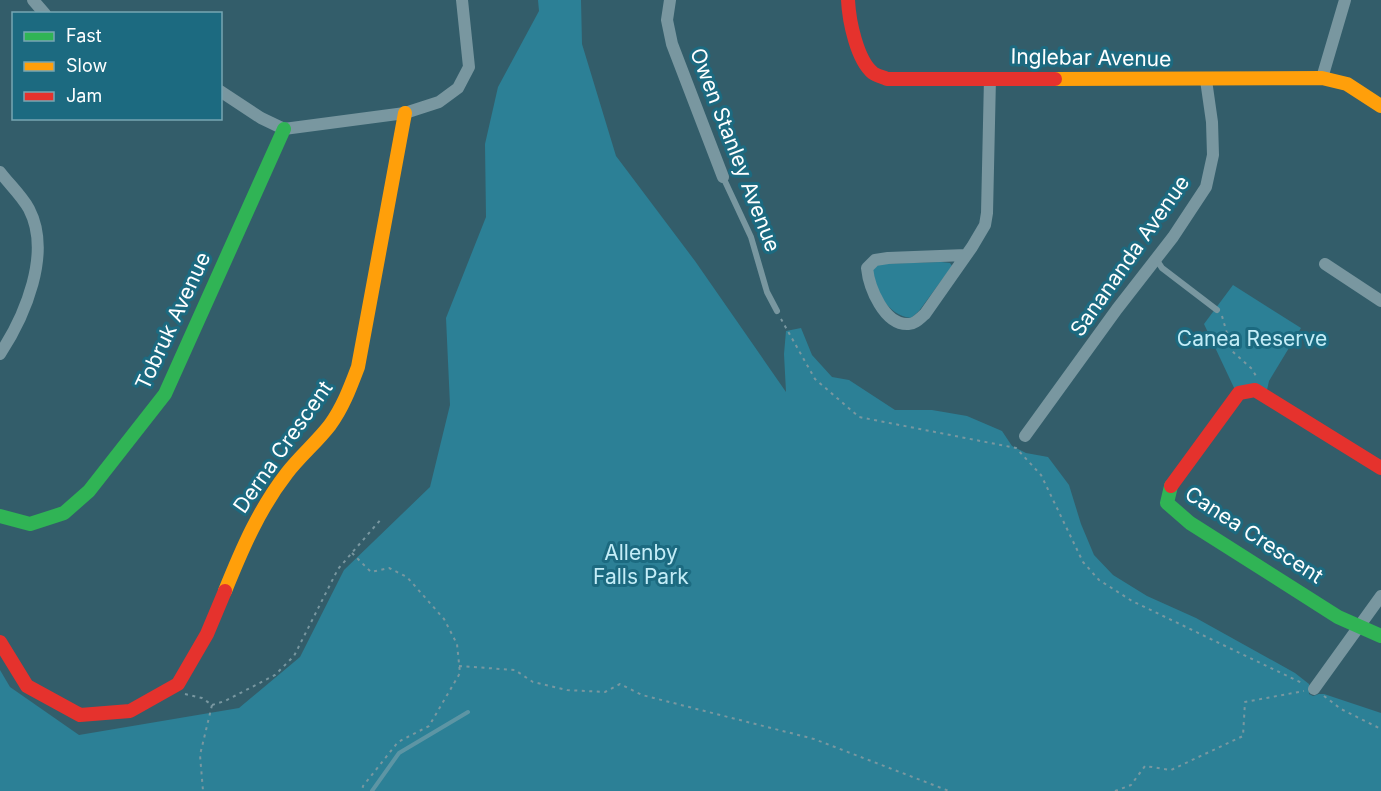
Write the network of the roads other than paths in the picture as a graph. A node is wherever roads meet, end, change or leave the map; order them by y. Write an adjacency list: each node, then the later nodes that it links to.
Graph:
1 (33, 0): 6 (street)
2 (462, 0): 12 (street)
3 (670, 0): 15 (street, Owen Stanley Avenue)
4 (848, 0): 7 (street, Inglebar Avenue)
5 (1345, 0): 8 (street)
6 (43, 12)
7 (990, 78): 9 (street, Inglebar Avenue); 16 (street)
8 (1322, 78): 9 (street, Inglebar Avenue); 11 (street, Inglebar Avenue)
9 (1206, 80): 17 (street, Sanananda Avenue)
10 (222, 92): 13 (street)
11 (1381, 106)
12 (405, 112): 13 (street); 29 (street, Derna Crescent)
13 (284, 129): 25 (street, Tobruk Avenue)
14 (0, 172): 22 (street)
15 (723, 177): 21 (lane, Owen Stanley Avenue)
16 (966, 255): 16 (street)
17 (1156, 260): 20 (lane); 23 (street, Sanananda Avenue)
18 (1325, 264): 19 (street)
19 (1381, 301)
20 (1217, 310)
21 (777, 311)
22 (0, 354)
23 (1025, 436)
24 (1381, 468): 27 (street, Canea Crescent)
25 (0, 516)
26 (1381, 596): 27 (street)
27 (1358, 626): 28 (street); 30 (street)
28 (1381, 636)
29 (0, 642)
30 (1314, 689)

